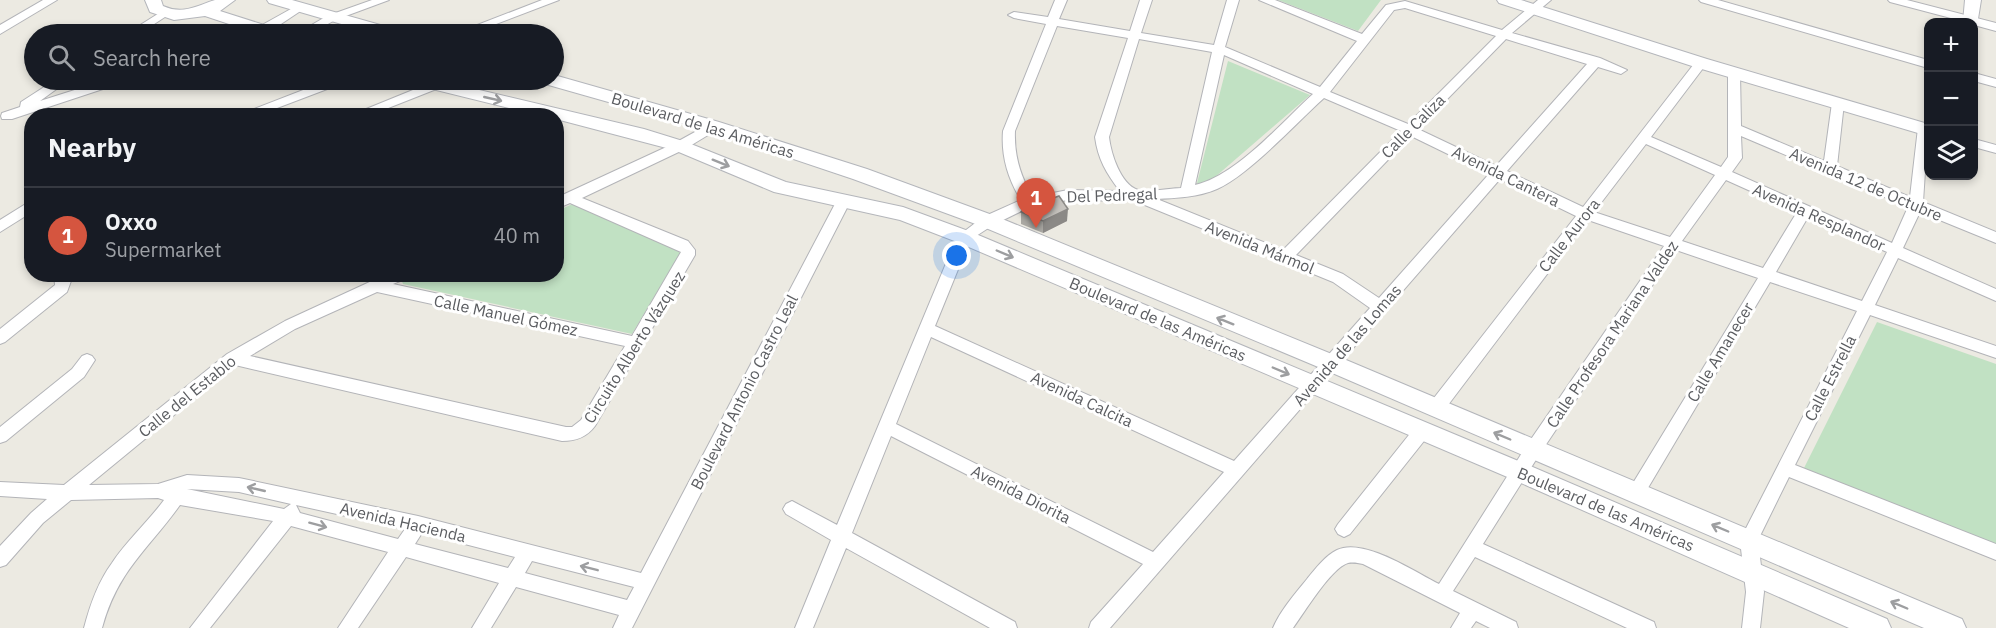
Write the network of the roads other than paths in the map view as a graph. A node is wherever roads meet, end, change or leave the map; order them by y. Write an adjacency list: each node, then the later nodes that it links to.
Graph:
1 (51, 0): 34 (street)
2 (153, 0): 19 (main road)
3 (227, 0): 18 (main road)
4 (275, 0): 17 (main road)
5 (383, 0): 22 (street)
6 (553, 0): 32 (street)
7 (1061, 0): 25 (street)
8 (1146, 0): 36 (street)
9 (1233, 0): 38 (street)
10 (1265, 0): 37 (street)
11 (1505, 0): 16 (main road)
12 (1705, 0): 20 (street)
13 (1757, 0): 20 (street)
14 (1894, 0): 23 (street)
15 (1973, 0): 24 (main road)
16 (1539, 4): 35 (street, Calle Caliza); 40 (main road)
17 (298, 8): 22 (main road); 29 (street)
18 (205, 11): 19 (main road); 28 (main road)
19 (164, 13): 27 (street)
20 (1753, 13): 41 (street)
21 (1014, 15): 25 (street, Avenida Cantera)
22 (331, 18): 30 (street); 31 (main road)
23 (1958, 18)
24 (1972, 18)
25 (1053, 22): 36 (street, Avenida Cantera); 79 (street)
26 (1978, 23): 33 (street)
27 (147, 24)
28 (239, 24)
29 (276, 24)
30 (320, 24)
31 (354, 24)
32 (487, 24)
33 (1996, 27)
34 (0, 30)
35 (1504, 34): 37 (street, Del Pedregal); 39 (street); 64 (street, Calle Caliza)
36 (1135, 35): 38 (street, Avenida Cantera); 75 (street)
37 (1366, 40): 52 (street, Del Pedregal)
38 (1219, 49): 52 (street, Avenida Cantera); 73 (street)
39 (1596, 61): 42 (street); 71 (street, Avenida de las Lomas)
40 (1701, 63): 43 (main road); 65 (street, Calle Aurora)
41 (1924, 63)
42 (1621, 70)
43 (1734, 73): 53 (main road); 63 (street, Calle Profesora Mariana Valdez)
44 (1978, 78): 45 (street)
45 (1996, 83)
46 (564, 84): 61 (main road, Boulevard de las Américas)
47 (48, 90): 60 (street)
48 (88, 90): 54 (street)
49 (312, 90): 55 (street)
50 (409, 90): 56 (street)
51 (459, 90): 57 (main road, Boulevard de las Américas, one-way to 57)
52 (1323, 93): 64 (street, Avenida Cantera); 73 (street, Del Pedregal)
53 (1838, 103): 62 (main road); 70 (street)
54 (36, 108)
55 (264, 108)
56 (372, 108)
57 (534, 108)
58 (24, 112): 60 (street)
59 (564, 115): 68 (main road, Boulevard de las Américas, one-way to 68)
60 (4, 119)
61 (713, 126): 68 (street); 74 (main road, Boulevard de las Américas)
62 (1924, 128)
63 (1736, 129): 70 (street, Avenida 12 de Octubre); 72 (street, Calle Profesora Mariana Valdez)
64 (1409, 130): 71 (street, Avenida Cantera); 91 (street, Calle Caliza)
65 (1643, 138): 72 (street, Avenida Resplandor); 84 (street, Calle Aurora)
66 (1924, 144): 80 (street, Calle Estrella)
67 (1978, 144): 69 (street)
68 (680, 146): 76 (street); 78 (main road, Boulevard de las Américas, one-way to 78)
69 (1996, 149)
70 (1830, 169): 80 (street, Avenida 12 de Octubre)
71 (1497, 171): 84 (street, Avenida Cantera); 97 (street, Avenida de las Lomas)
72 (1722, 174): 82 (street, Avenida Resplandor); 89 (street, Calle Profesora Mariana Valdez)
73 (1186, 192): 75 (street, Del Pedregal)
74 (918, 194): 83 (main road); 85 (main road, Boulevard de las Américas)
75 (1136, 196): 79 (street, Del Pedregal); 91 (street, Avenida Mármol)
76 (564, 201)
77 (564, 201): 101 (street, Circuito Alberto Vázquez)
78 (843, 202): 83 (main road, Boulevard de las Américas); 136 (street, Boulevard Antonio Castro Leal)
79 (1029, 202): 85 (street, Del Pedregal)
80 (1916, 205): 88 (street, Avenida 12 de Octubre); 90 (street, Calle Estrella)
81 (24, 211): 86 (street)
82 (1805, 211): 90 (street, Avenida Resplandor); 92 (street, Calle Amanecer)
83 (903, 214): 87 (main road, Boulevard de las Américas)
84 (1586, 214): 89 (street, Avenida Cantera); 107 (street, Calle Aurora)
85 (988, 220): 87 (street, Del Pedregal); 105 (main road, Boulevard de las Américas, one-way to 85)
86 (0, 228)
87 (964, 237): 99 (street); 106 (main road, Boulevard de las Américas, one-way to 106)
88 (1996, 238)
89 (1673, 243): 92 (street, Avenida Cantera); 111 (street, Calle Profesora Mariana Valdez)
90 (1894, 251): 96 (street, Avenida Resplandor); 98 (street, Calle Estrella)
91 (1285, 257): 97 (street, Avenida Mármol)
92 (1767, 275): 98 (street, Avenida Cantera); 119 (street, Calle Amanecer)
93 (63, 282): 100 (street)
94 (385, 282): 95 (street, Calle del Establo)
95 (376, 286): 101 (street, Calle Manuel Gómez); 103 (street, Calle del Establo)
96 (1996, 295)
97 (1379, 306): 105 (street, Avenida de las Lomas)
98 (1866, 308): 102 (street, Avenida Cantera); 112 (street, Calle Estrella)
99 (927, 328): 108 (street); 113 (street, Avenida Calcita)
100 (0, 338)
101 (637, 343): 103 (street, Circuito Alberto Vázquez)
102 (1996, 352)
103 (232, 358): 118 (street, Calle del Establo)
104 (87, 360): 110 (street)
105 (1331, 363): 106 (street, Avenida de las Lomas); 107 (main road, Boulevard de las Américas)
106 (1313, 385): 109 (main road, Boulevard de las Américas); 113 (street, Avenida de las Lomas)
107 (1436, 408): 111 (main road, Boulevard de las Américas, one-way to 107)
108 (887, 427): 126 (street); 133 (street, Avenida Diorita)
109 (1422, 431): 114 (main road, Boulevard de las Américas); 125 (street)
110 (0, 436)
111 (1533, 450): 114 (street, Calle Profesora Mariana Valdez); 119 (main road, Boulevard de las Américas)
112 (1785, 468): 127 (street, Calle Estrella); 131 (street)
113 (1237, 470): 133 (street, Avenida de las Lomas)
114 (1520, 472): 128 (street, Calle Profesora Mariana Valdez); 134 (main road, Boulevard de las Américas)
115 (187, 482): 117 (street, Avenida Hacienda); 120 (street); 121 (street, Avenida Hacienda, one-way to 115)
116 (0, 489): 118 (street, Avenida Hacienda)
117 (158, 491): 118 (street, Avenida Hacienda); 120 (street, Avenida Hacienda)
118 (68, 493): 132 (street, Calle del Establo)
119 (1636, 493): 127 (main road, Boulevard de las Américas, one-way to 119)
120 (176, 497): 123 (street, Avenida Hacienda); 140 (street)
121 (300, 499): 123 (street); 124 (street, Avenida Hacienda)
122 (792, 509): 126 (street)
123 (288, 517): 129 (street, Avenida Hacienda, one-way to 129); 141 (street)
124 (418, 524): 129 (street); 130 (street, Avenida Hacienda)
125 (1344, 529)
126 (843, 537): 145 (street); 146 (street)
127 (1749, 540): 134 (street); 154 (main road, Boulevard de las Américas, one-way to 127)
128 (1471, 547): 137 (street, Calle Profesora Mariana Valdez); 151 (street)
129 (402, 548): 135 (street, Avenida Hacienda); 142 (street)
130 (528, 552): 135 (street); 136 (street, Avenida Hacienda, one-way to 130)
131 (1996, 552)
132 (0, 559)
133 (1156, 562): 147 (street, Avenida de las Lomas)
134 (1752, 573): 152 (street); 153 (main road, Boulevard de las Américas)
135 (512, 578): 138 (street, Avenida Hacienda); 143 (street)
136 (646, 582): 138 (street, Boulevard Antonio Castro Leal)
137 (1448, 585)
138 (631, 610): 144 (street, Boulevard Antonio Castro Leal)
139 (1472, 611): 148 (street); 149 (street); 150 (street)
140 (93, 628)
141 (199, 628)
142 (346, 628)
143 (481, 628)
144 (622, 628)
145 (804, 628)
146 (1008, 628)
147 (1098, 628)
148 (1282, 628)
149 (1460, 628)
150 (1509, 628)
151 (1647, 628)
152 (1751, 628)
153 (1878, 628)
154 (1953, 628)

